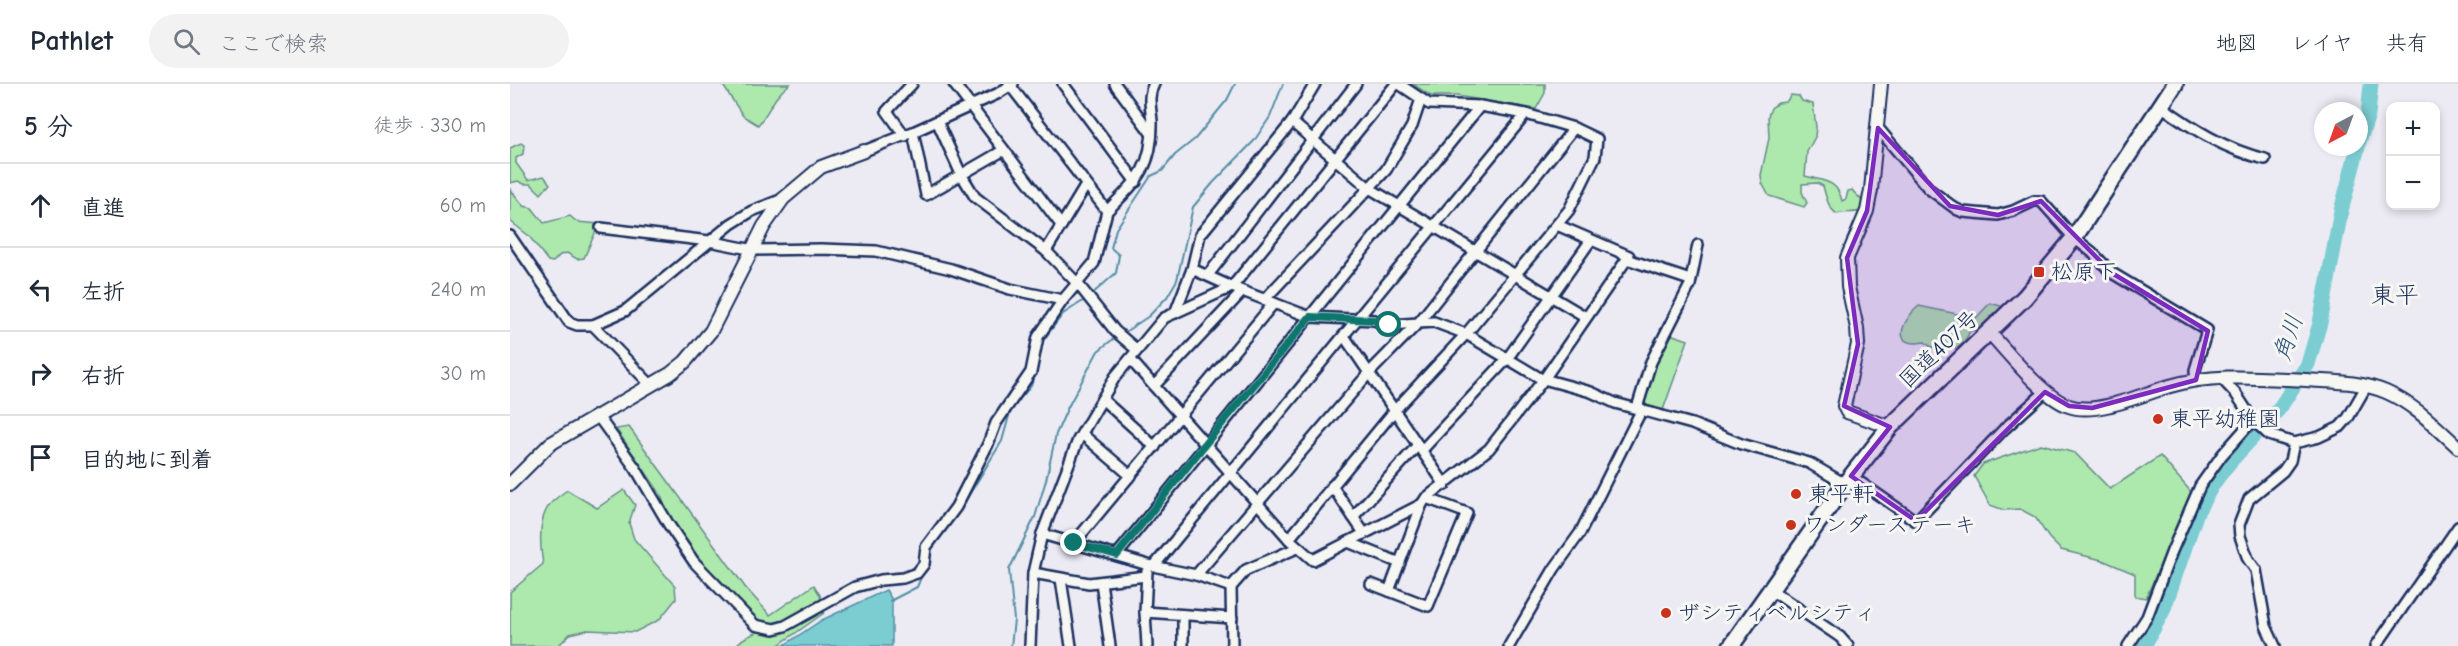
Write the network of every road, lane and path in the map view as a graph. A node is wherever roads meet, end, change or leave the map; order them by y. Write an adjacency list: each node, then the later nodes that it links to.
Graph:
1 (912, 84): 22 (street)
2 (954, 84): 13 (street)
3 (1062, 84): 29 (street)
4 (1115, 84): 21 (street)
5 (1154, 84): 21 (street)
6 (1315, 84): 18 (street)
7 (1356, 84): 23 (street)
8 (1398, 84): 12 (street); 27 (street)
9 (1881, 84): 20 (street)
10 (2175, 84): 15 (highway, 国道407号)
11 (1011, 85): 13 (street); 30 (street)
12 (1421, 99): 14 (street); 31 (street)
13 (970, 105): 17 (street); 24 (street)
14 (1480, 106): 16 (street); 33 (street)
15 (2161, 106): 26 (street); 40 (highway, 国道407号)
16 (1526, 114): 19 (street); 37 (street)
17 (937, 121): 22 (street); 28 (street)
18 (1292, 122): 23 (street); 48 (street)
19 (1574, 128): 36 (street); 46 (street)
20 (1878, 128): 40 (street); 84 (street)
21 (1151, 133): 29 (street)
22 (909, 134): 25 (street); 28 (street)
23 (1312, 141): 27 (street); 50 (street)
24 (1004, 150): 28 (street); 35 (street)
25 (864, 151): 32 (street)
26 (2265, 159)
27 (1337, 160): 31 (street); 53 (street)
28 (961, 174): 45 (street)
29 (1136, 182): 34 (street)
30 (1086, 185): 34 (street); 35 (street)
31 (1369, 188): 33 (street); 57 (street)
32 (783, 199): 42 (street); 44 (street)
33 (1400, 206): 37 (street); 59 (street)
34 (1107, 211): 52 (street)
35 (1061, 225): 45 (street)
36 (1557, 225): 41 (street); 49 (street)
37 (1434, 226): 46 (street); 61 (street)
38 (601, 228): 42 (street)
39 (510, 236): 63 (street)
40 (2073, 238): 64 (highway, 国道407号); 73 (street)
41 (1591, 240): 47 (street); 55 (street)
42 (710, 241): 44 (street); 63 (street)
43 (1698, 245): 51 (street)
44 (754, 250): 56 (street); 74 (street)
45 (1046, 251): 52 (street)
46 (1476, 252): 49 (street); 62 (street)
47 (1627, 259): 51 (street); 60 (street)
48 (1192, 269): 50 (street); 58 (street)
49 (1515, 274): 55 (street); 65 (street)
50 (1208, 276): 53 (street)
51 (1690, 280): 79 (street)
52 (1078, 284): 56 (street); 67 (street)
53 (1232, 287): 54 (street); 58 (street)
54 (1242, 292): 57 (street); 76 (street)
55 (1551, 296): 60 (street); 69 (street)
56 (1063, 300): 81 (street)
57 (1269, 301): 59 (street); 82 (street)
58 (1175, 313): 67 (street)
59 (1310, 317): 61 (street); 88 (street)
60 (1586, 317): 72 (street)
61 (1358, 319): 62 (street); 66 (street)
62 (1419, 322): 65 (street); 70 (street)
63 (592, 325): 74 (street)
64 (1989, 332): 77 (street); 84 (highway, 国道407号)
65 (1466, 334): 69 (street); 80 (street)
66 (1344, 336): 70 (street); 91 (street)
67 (1137, 350): 68 (street)
68 (1130, 359): 76 (street); 78 (street)
69 (1507, 359): 72 (street); 90 (street)
70 (1369, 373): 80 (street); 98 (street)
71 (2220, 377): 73 (street); 75 (street); 83 (street)
72 (1544, 379): 79 (street); 95 (street)
73 (2196, 380): 77 (street)
74 (650, 384): 81 (street)
75 (2367, 385): 86 (street); 87 (street)
76 (1154, 386): 82 (street)
77 (2046, 391): 93 (street)
78 (1102, 399): 85 (street); 89 (street)
79 (1639, 409): 93 (street); 128 (street)
80 (1395, 410): 90 (street); 96 (street)
81 (597, 415): 94 (street)
82 (1180, 416): 88 (street); 89 (street)
83 (2253, 421): 87 (street); 131 (street)
84 (1890, 427): 93 (highway, 国道407号)
85 (1082, 434): 92 (street); 102 (street)
86 (2456, 441)
87 (2295, 443): 132 (street)
88 (1205, 444): 91 (street); 107 (street)
89 (1155, 447): 92 (street)
90 (1420, 447): 95 (street); 99 (street)
91 (1231, 472): 98 (street); 109 (street)
92 (1131, 476): 105 (street)
93 (1848, 480): 117 (highway, 国道407号)
94 (510, 484)
95 (1445, 485): 97 (street)
96 (1332, 486): 99 (street); 103 (street)
97 (1424, 501): 101 (street); 108 (street); 118 (street)
98 (1257, 503): 103 (street); 111 (street)
99 (1353, 517): 101 (street)
100 (2458, 527): 133 (street)
101 (1364, 533): 104 (street)
102 (1042, 534): 105 (street); 110 (street)
103 (1289, 539): 106 (street)
104 (1348, 542): 106 (street); 108 (street)
105 (1074, 543): 107 (street)
106 (1297, 548): 116 (street)
107 (1117, 555): 109 (street)
108 (1400, 563): 118 (street)
109 (1151, 565): 111 (street); 112 (street)
110 (1033, 573): 113 (street); 122 (street)
111 (1196, 575): 116 (street)
112 (1146, 576): 114 (street); 119 (street)
113 (1061, 579): 114 (street); 123 (street)
114 (1101, 582): 124 (street)
115 (1371, 584): 118 (street)
116 (1231, 587): 121 (street)
117 (1772, 590): 129 (highway, 国道407号); 130 (street)
118 (1389, 591)
119 (1145, 612): 120 (street); 125 (street)
120 (1183, 615): 121 (street); 126 (street)
121 (1232, 618): 127 (street)
122 (1030, 646)
123 (1071, 646)
124 (1110, 646)
125 (1147, 646)
126 (1183, 646)
127 (1232, 646)
128 (1509, 646)
129 (1731, 646)
130 (1848, 646)
131 (2128, 646)
132 (2275, 646)
133 (2376, 646)

